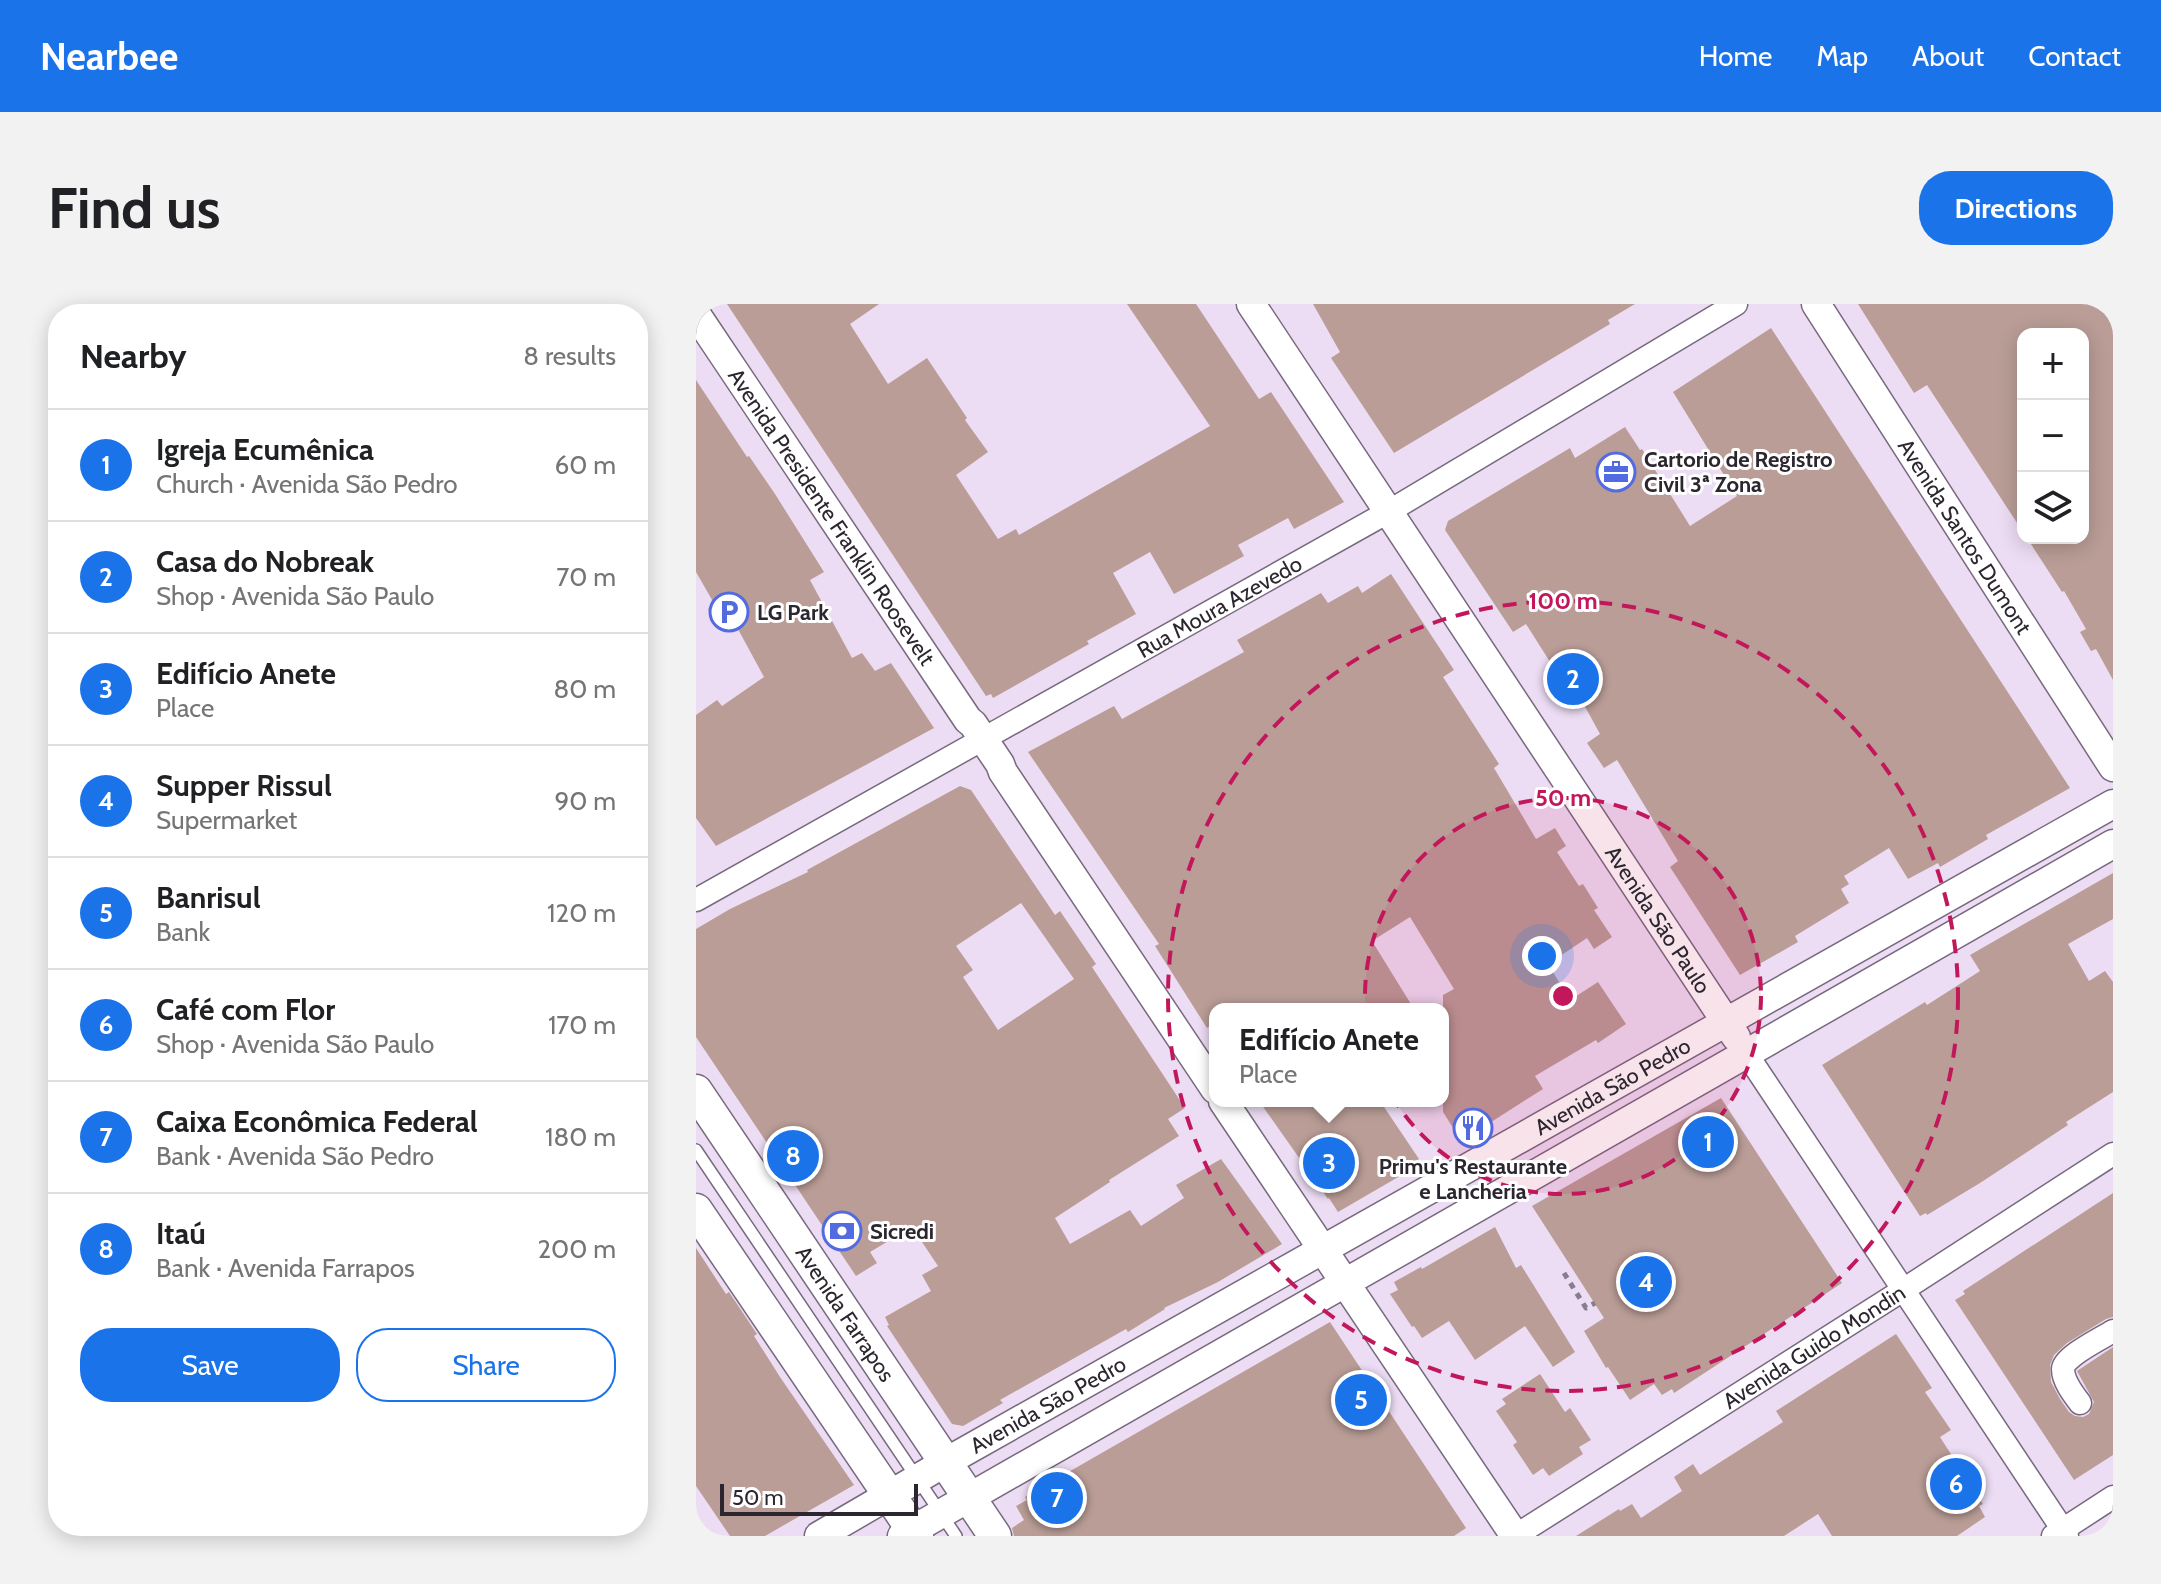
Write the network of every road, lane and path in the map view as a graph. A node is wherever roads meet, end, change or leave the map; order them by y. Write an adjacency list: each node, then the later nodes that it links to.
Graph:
1 (1251, 304): 5 (street, Avenida São Paulo)
2 (1736, 304): 5 (street, Rua Moura Azevedo)
3 (1816, 304): 7 (street, Avenida Santos Dumont)
4 (696, 314): 6 (street, Avenida Presidente Franklin Roosevelt)
5 (1388, 512): 6 (street, Rua Moura Azevedo); 11 (street, Avenida São Paulo)
6 (977, 734): 10 (street, Rua Moura Azevedo); 13 (street, Avenida Presidente Franklin Roosevelt)
7 (2113, 767)
8 (2113, 804): 11 (street, Avenida São Pedro)
9 (2113, 844): 12 (street, Avenida São Pedro)
10 (696, 900)
11 (1727, 1022): 12 (street, Avenida São Paulo); 21 (street, Avenida São Pedro)
12 (1746, 1053): 23 (street, Avenida São Pedro); 24 (street, Avenida São Paulo)
13 (1209, 1080)
14 (696, 1091): 19 (main road, Avenida Farrapos)
15 (1227, 1107): 21 (street)
16 (696, 1116): 19 (lane)
17 (696, 1150): 29 (lane)
18 (2113, 1154): 24 (street, Avenida Guido Mondin)
19 (741, 1156): 28 (main road, Avenida Farrapos)
20 (696, 1210): 30 (main road)
21 (1323, 1250): 23 (street); 28 (street, Avenida São Pedro)
22 (1564, 1273): 25 (path)
23 (1344, 1282): 31 (street, Avenida São Pedro); 38 (street)
24 (1903, 1290): 35 (street, Avenida São Paulo); 38 (street, Avenida Guido Mondin)
25 (1595, 1303)
26 (2113, 1331): 27 (street)
27 (2080, 1403)
28 (946, 1462): 29 (street, Avenida São Pedro); 31 (main road, Avenida Farrapos)
29 (918, 1479): 30 (street, Avenida São Pedro); 33 (lane)
30 (889, 1495): 34 (main road); 36 (street, Avenida São Pedro)
31 (969, 1497): 33 (street, Avenida São Pedro); 37 (main road, Avenida Farrapos)
32 (2113, 1497): 35 (street)
33 (948, 1525): 34 (street, Avenida São Pedro)
34 (911, 1534)
35 (2061, 1534)
36 (819, 1536)
37 (995, 1536)
38 (1515, 1536)

